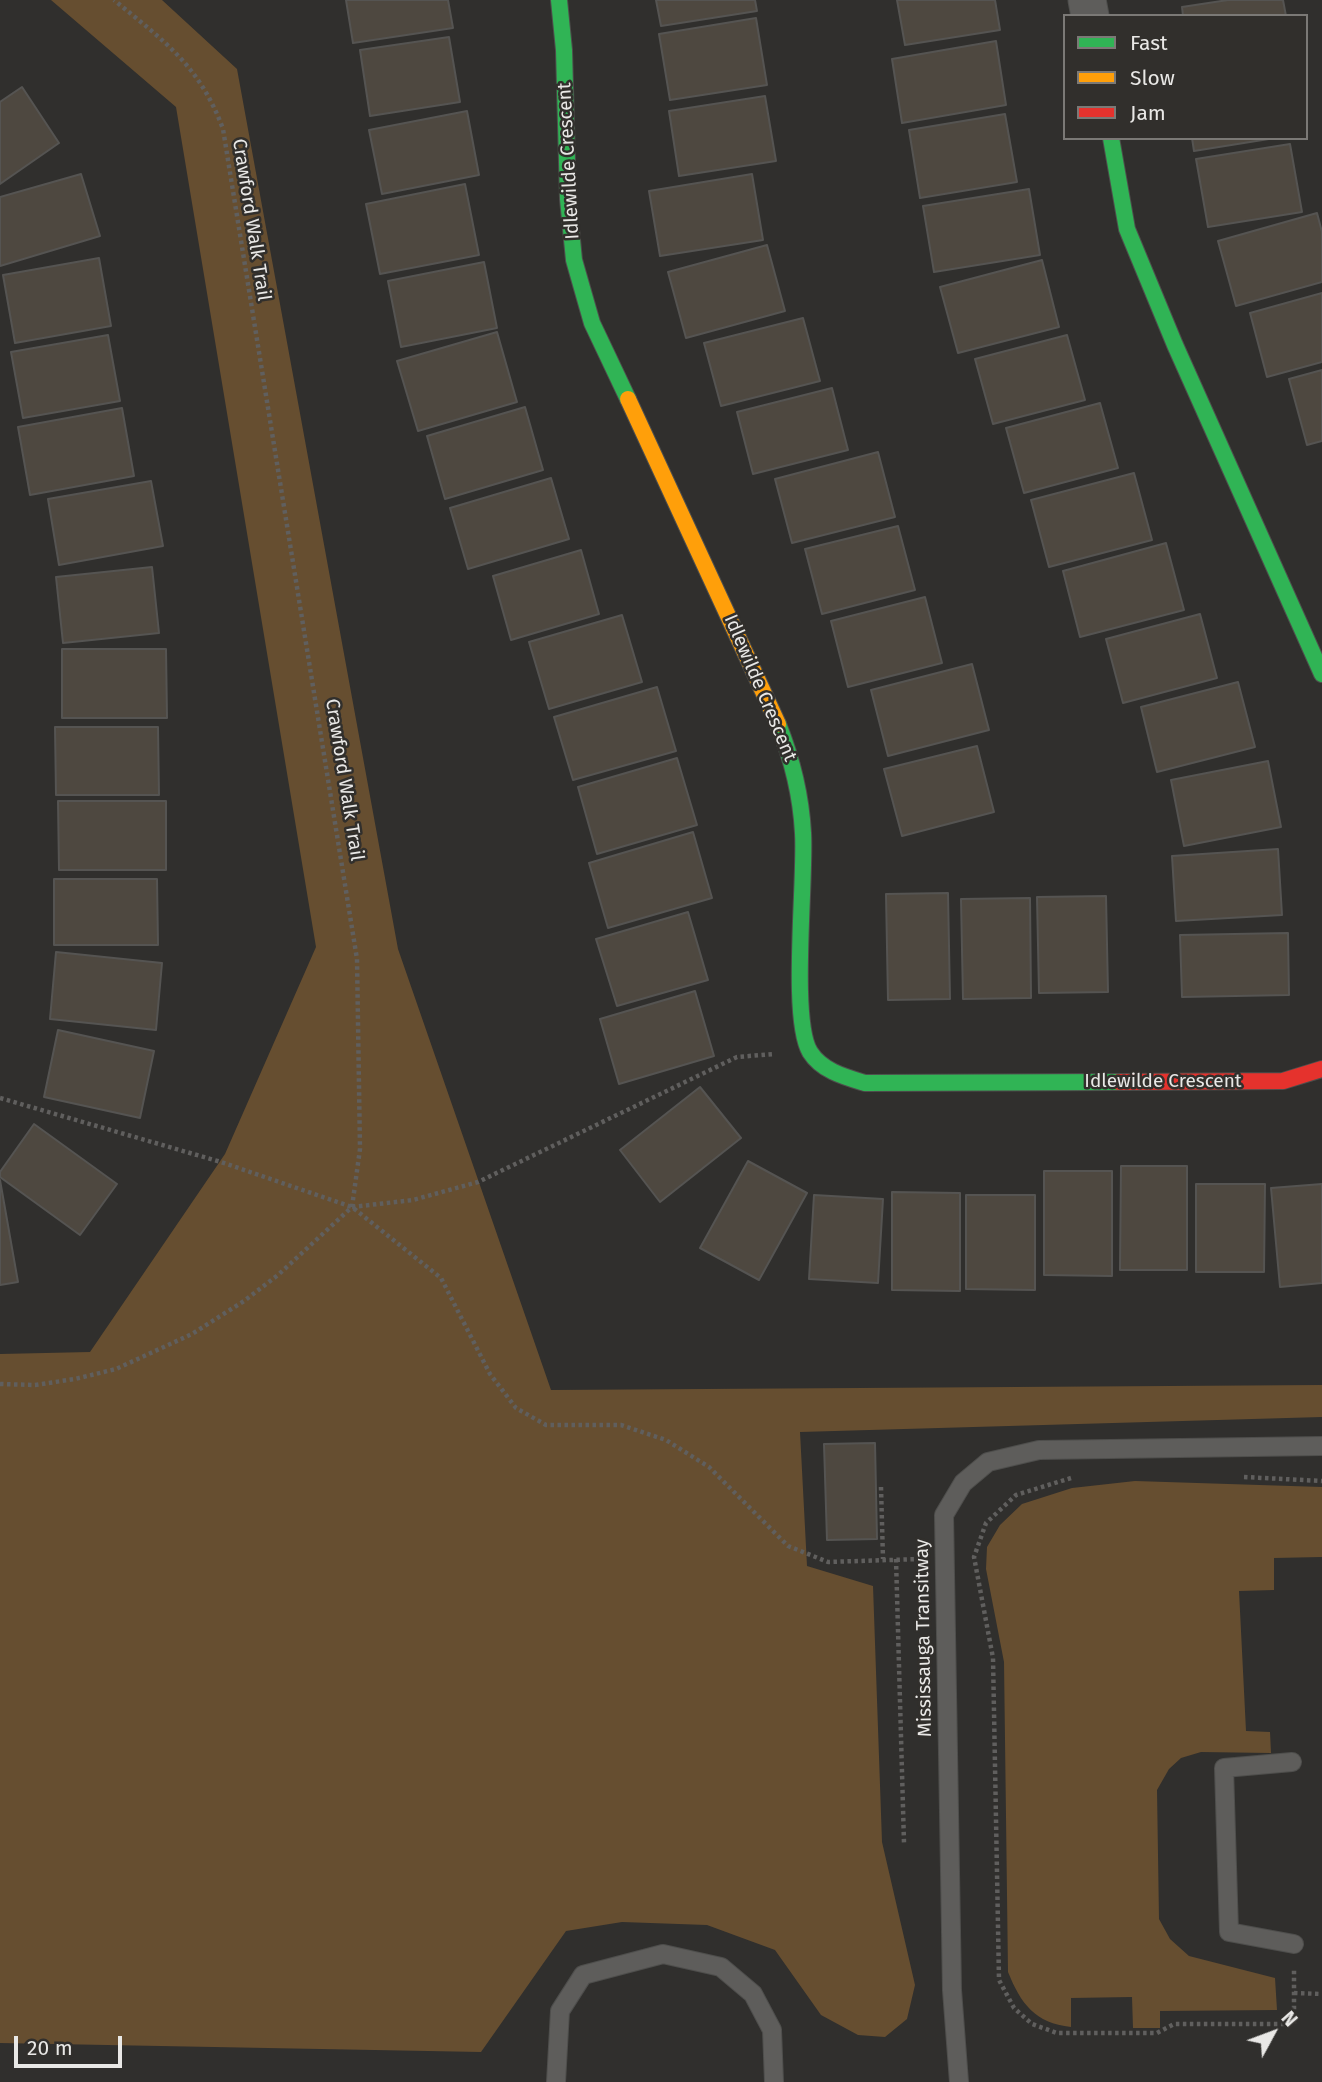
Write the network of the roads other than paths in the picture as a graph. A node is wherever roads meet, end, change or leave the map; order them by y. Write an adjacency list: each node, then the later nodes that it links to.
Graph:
1 (559, 0): 4 (street, Idlewilde Crescent)
2 (1111, 140): 3 (street)
3 (1322, 674)
4 (1322, 1069)
5 (1322, 1446): 10 (lane, Mississauga Transitway)
6 (1292, 1762): 7 (lane)
7 (1294, 1944)
8 (556, 2082): 9 (lane)
9 (774, 2082)
10 (959, 2082)

